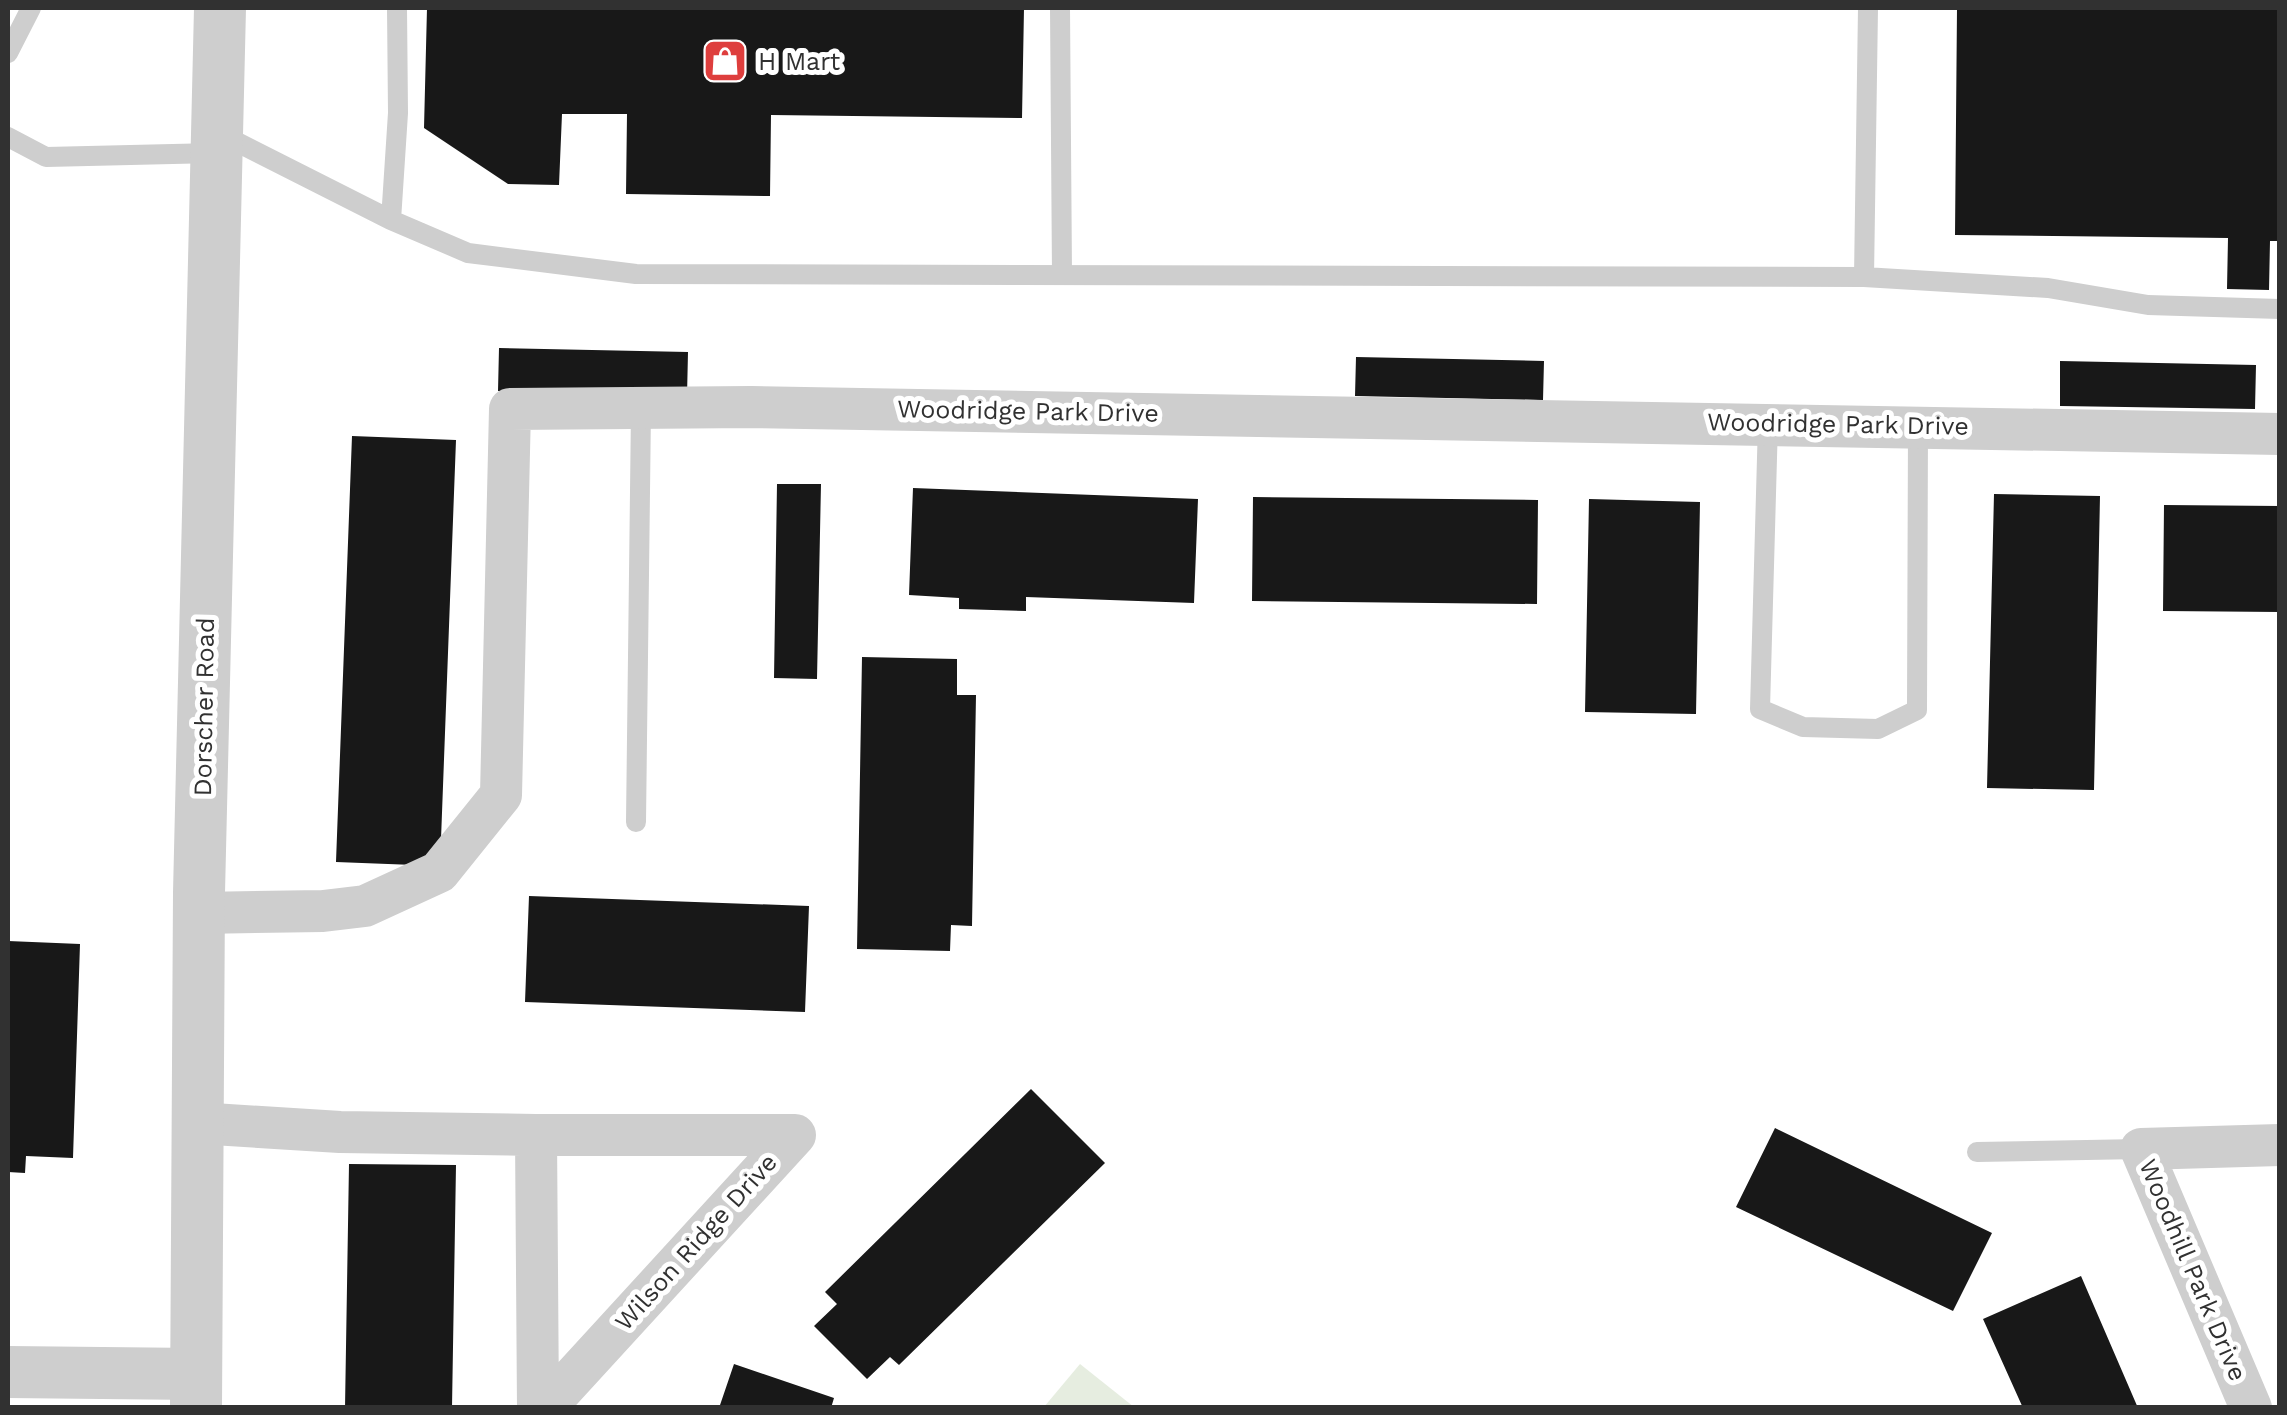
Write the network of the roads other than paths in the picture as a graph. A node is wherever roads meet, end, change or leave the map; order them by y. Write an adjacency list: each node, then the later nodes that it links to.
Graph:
1 (31, 8): 6 (lane)
2 (220, 8): 8 (street, Dorscher Road)
3 (397, 8): 9 (lane)
4 (1060, 8): 10 (lane)
5 (1868, 8): 11 (lane)
6 (8, 53)
7 (8, 136): 8 (lane)
8 (217, 143): 9 (lane); 18 (street, Dorscher Road)
9 (391, 220): 10 (lane)
10 (1062, 275): 11 (lane)
11 (1864, 277): 12 (lane)
12 (2280, 308)
13 (641, 410): 14 (street, Woodridge Park Drive); 17 (lane); 18 (street, Woodridge Park Drive)
14 (1768, 422): 15 (street, Woodridge Park Drive); 15 (lane)
15 (1918, 426): 16 (street, Woodridge Park Drive)
16 (2280, 434)
17 (636, 822)
18 (199, 914): 19 (street, Dorscher Road)
19 (197, 1123): 20 (street, Wilson Ridge Drive); 25 (street, Dorscher Road)
20 (536, 1135): 26 (street, Wilson Ridge Drive); 26 (street, Wilson Ridge Drive)
21 (2280, 1145): 22 (street, Woodhill Park Drive)
22 (2140, 1149): 23 (lane); 27 (street, Woodhill Park Drive)
23 (1977, 1152)
24 (8, 1372): 25 (street)
25 (196, 1391)
26 (542, 1408)
27 (2251, 1408)

